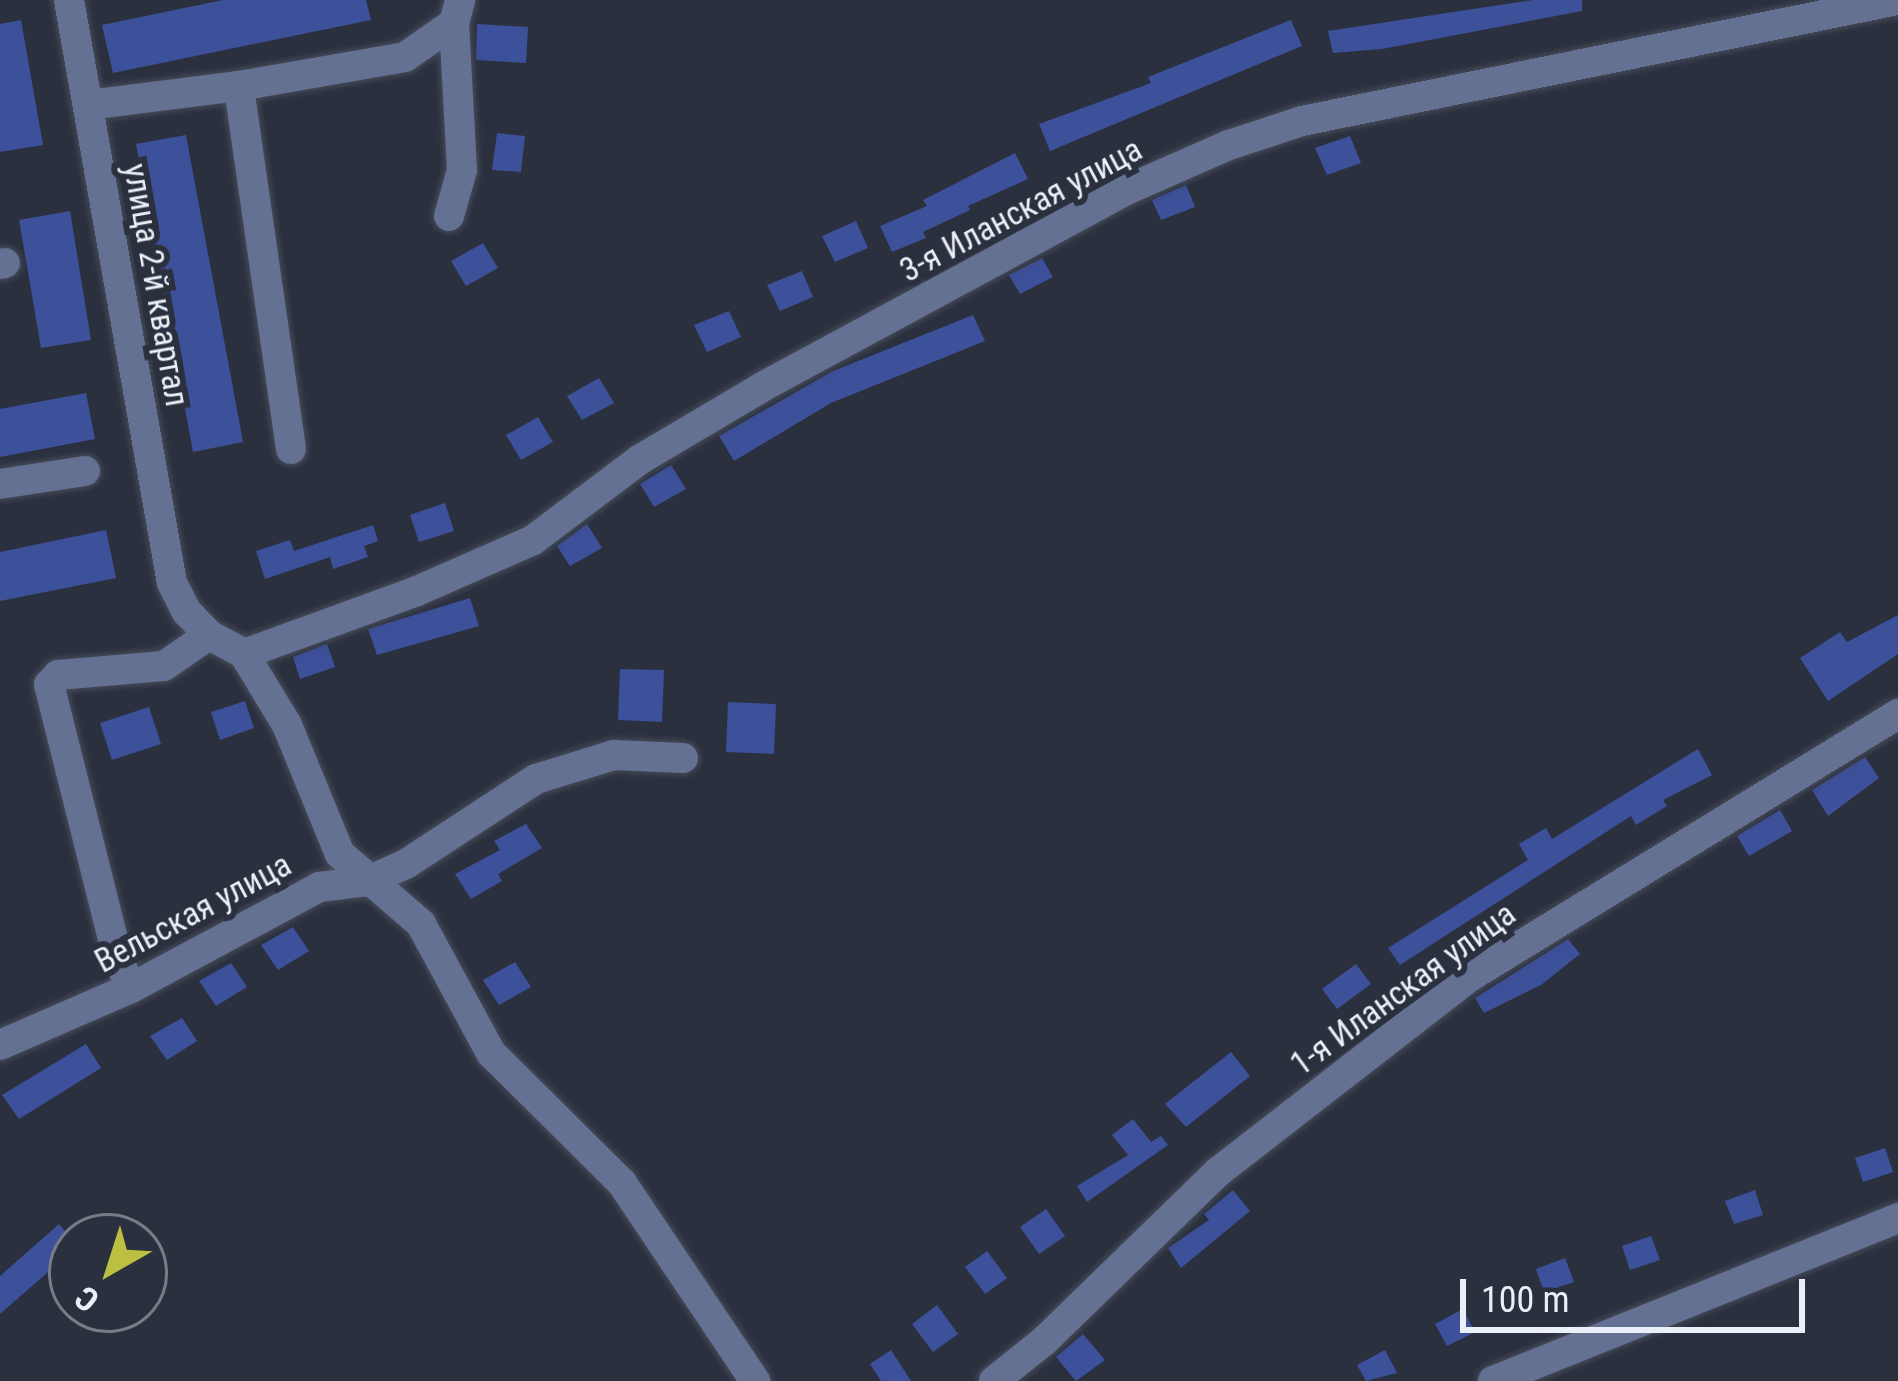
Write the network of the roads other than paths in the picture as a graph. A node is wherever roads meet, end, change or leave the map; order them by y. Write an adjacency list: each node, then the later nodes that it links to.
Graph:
1 (69, 0): 5 (street, улица 2-й квартал)
2 (1897, 0): 11 (street, 3-я Иланская улица)
3 (457, 11): 4 (street); 6 (street)
4 (239, 86): 5 (street); 7 (street)
5 (88, 106): 10 (street, улица 2-й квартал)
6 (449, 216)
7 (291, 449)
8 (85, 471): 9 (street)
9 (0, 484)
10 (209, 635): 11 (street); 15 (street)
11 (244, 654): 14 (street)
12 (1898, 714): 19 (street, 1-я Иланская улица)
13 (683, 758): 14 (street, Вельская улица)
14 (368, 881): 15 (street, Вельская улица); 18 (street)
15 (131, 988): 16 (street, Вельская улица)
16 (0, 1045)
17 (1898, 1218): 20 (street)
18 (755, 1381)
19 (994, 1381)
20 (1493, 1381)

